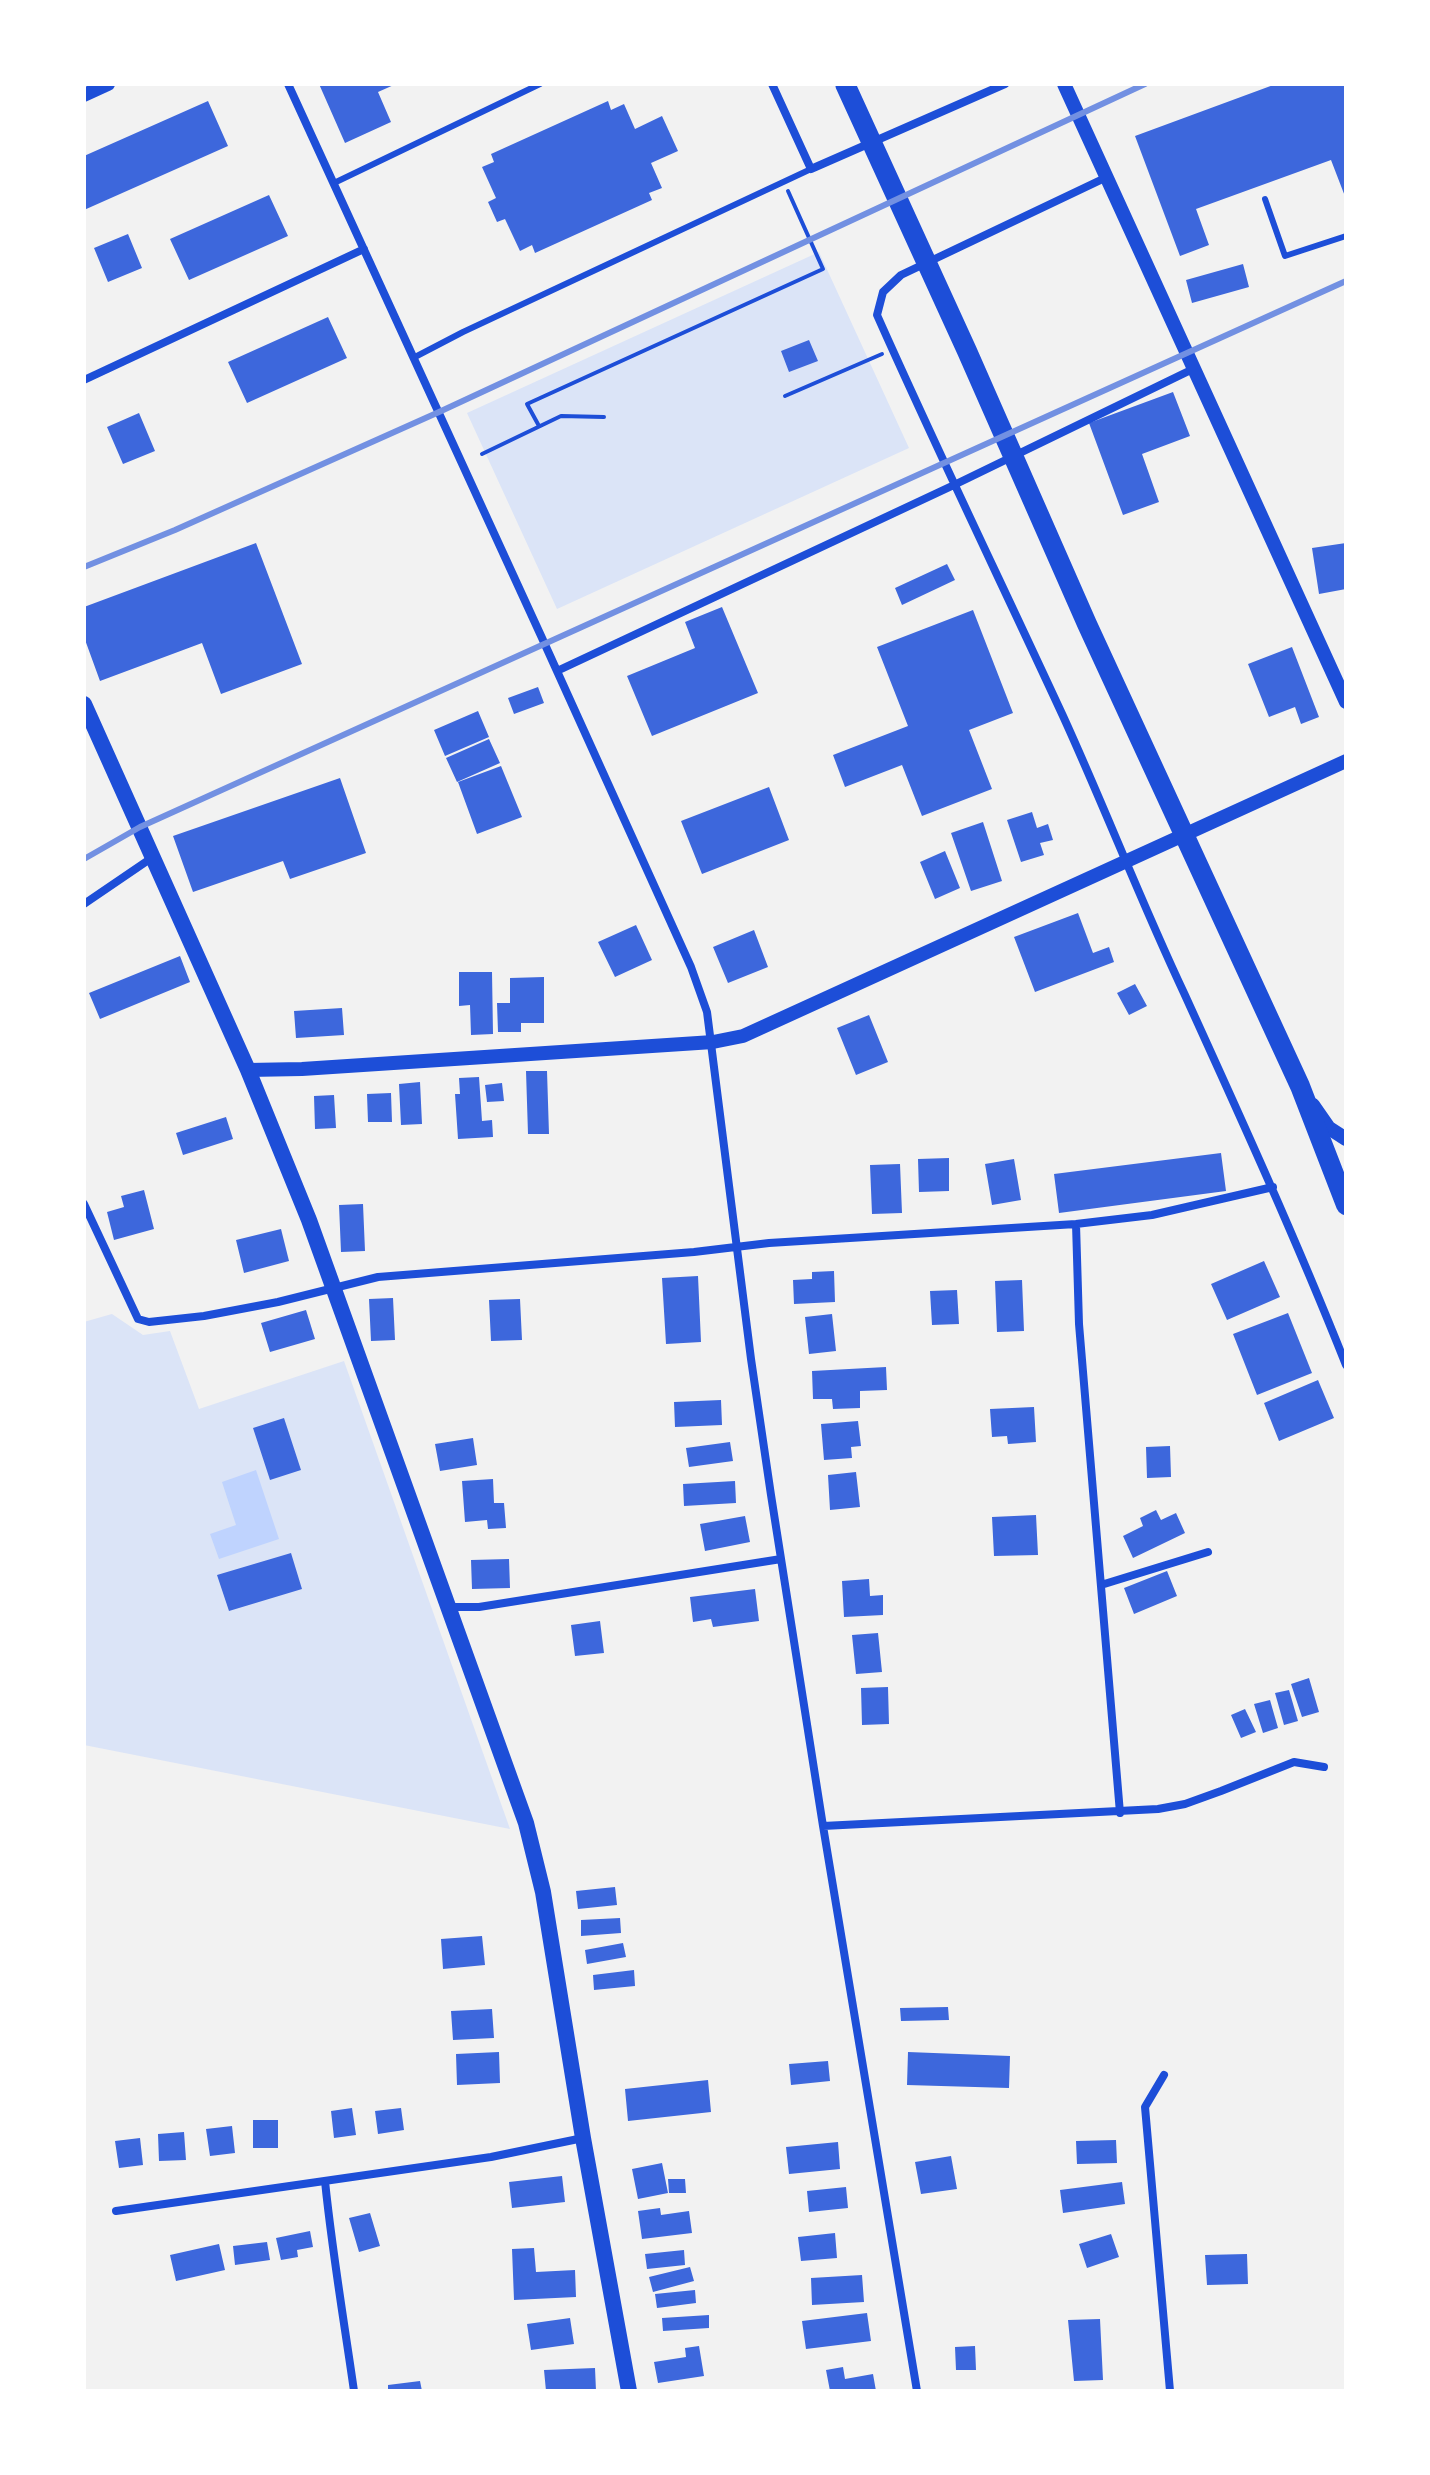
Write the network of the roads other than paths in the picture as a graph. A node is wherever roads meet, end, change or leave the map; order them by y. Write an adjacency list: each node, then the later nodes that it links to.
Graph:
1 (108, 84): 8 (street)
2 (288, 84): 11 (street)
3 (540, 84): 11 (lane)
4 (772, 84): 9 (street)
5 (845, 84): 28 (main road)
6 (1005, 84): 9 (street)
7 (1064, 84): 10 (street)
8 (84, 95)
9 (811, 169): 15 (lane)
10 (1107, 177): 16 (street); 18 (street)
11 (334, 183): 14 (street)
12 (1265, 199): 13 (lane)
13 (1346, 236)
14 (364, 249): 15 (street); 17 (street)
15 (415, 357): 19 (street)
16 (1193, 369): 18 (street); 20 (street)
17 (84, 380)
18 (954, 485): 19 (street); 24 (street)
19 (557, 671): 26 (street)
20 (1346, 702)
21 (84, 704): 23 (main road)
22 (1346, 761): 24 (street)
23 (153, 857): 25 (street); 27 (main road)
24 (1128, 862): 26 (street); 30 (street)
25 (84, 904)
26 (713, 1042): 27 (street); 34 (street)
27 (248, 1070): 35 (main road)
28 (1300, 1086): 29 (street); 32 (main road)
29 (1346, 1139)
30 (1273, 1187): 33 (street); 36 (street)
31 (84, 1204): 35 (street)
32 (1346, 1205)
33 (1076, 1224): 34 (street); 39 (street)
34 (736, 1246): 35 (street); 38 (street)
35 (335, 1288): 40 (main road)
36 (1346, 1365)
37 (1208, 1552): 39 (street)
38 (781, 1559): 40 (street); 43 (street)
39 (1101, 1585): 42 (street)
40 (450, 1607): 45 (main road)
41 (1324, 1767): 42 (street)
42 (1120, 1813): 43 (street)
43 (823, 1826): 50 (street)
44 (1164, 2075): 51 (street)
45 (583, 2138): 46 (street); 49 (main road)
46 (325, 2181): 47 (street); 48 (street)
47 (116, 2211)
48 (354, 2391)
49 (629, 2391)
50 (917, 2391)
51 (1170, 2391)

